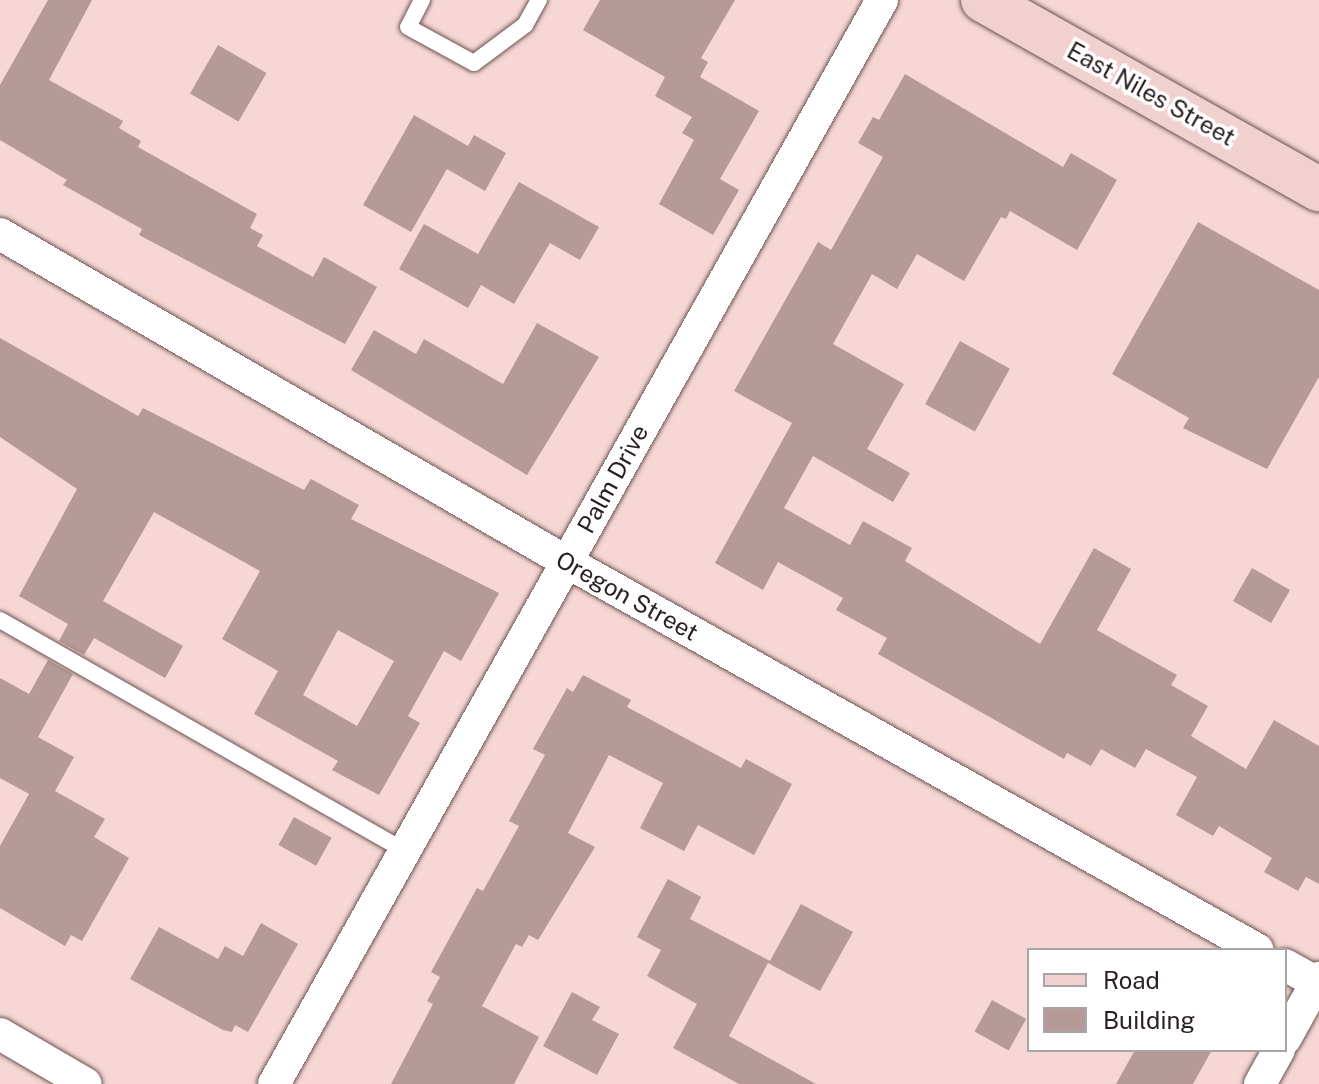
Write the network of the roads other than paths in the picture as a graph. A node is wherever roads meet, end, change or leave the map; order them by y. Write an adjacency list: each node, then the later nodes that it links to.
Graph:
1 (422, 0): 2 (lane)
2 (539, 0)
3 (882, 0): 7 (street, Palm Drive)
4 (983, 0): 5 (main road, East Niles Street)
5 (1319, 189)
6 (0, 234): 7 (street, Oregon Street)
7 (567, 562): 9 (street, Palm Drive); 10 (street, Oregon Street)
8 (0, 620): 9 (lane)
9 (405, 851): 17 (street, Palm Drive)
10 (1254, 948)
11 (1287, 966): 12 (street)
12 (1318, 982): 14 (street)
13 (0, 1034): 16 (street)
14 (1287, 1036)
15 (1278, 1052): 18 (street)
16 (86, 1084)
17 (274, 1084)
18 (1260, 1084)

